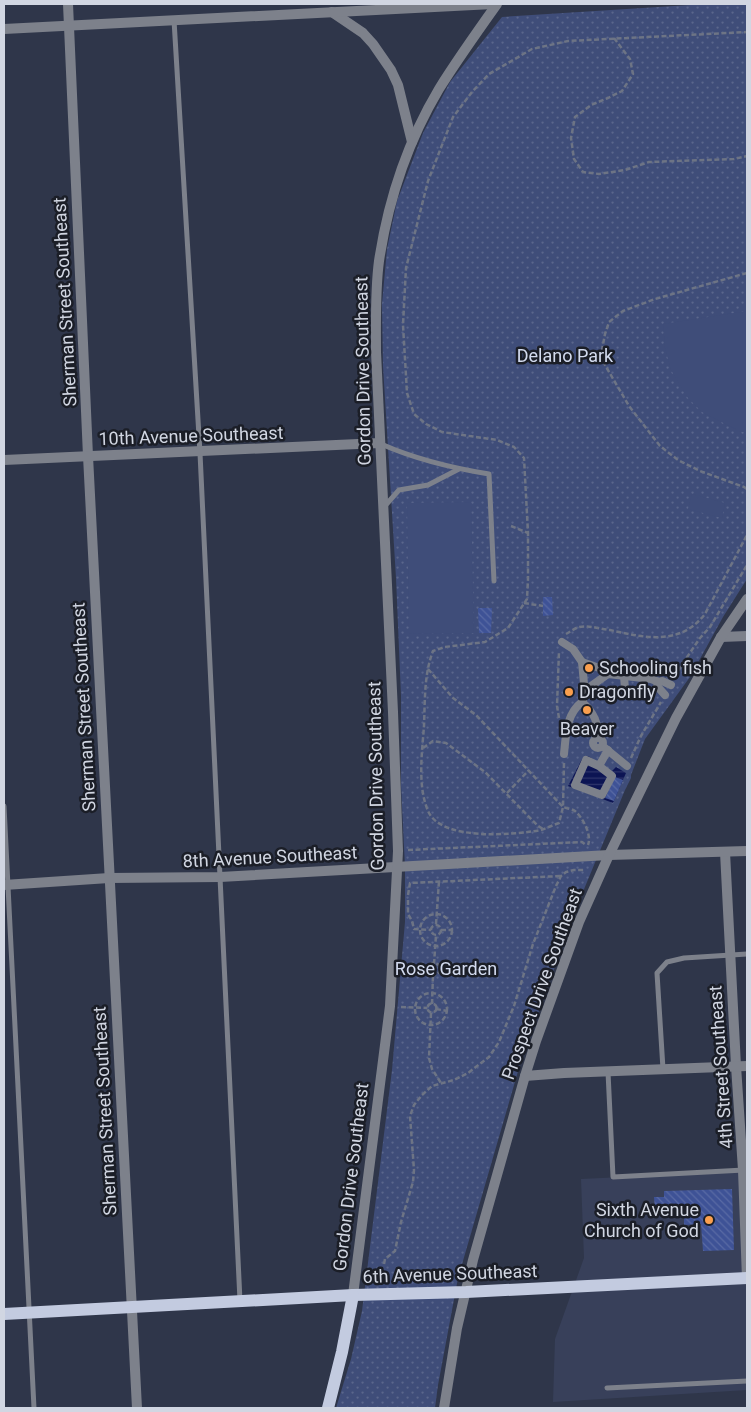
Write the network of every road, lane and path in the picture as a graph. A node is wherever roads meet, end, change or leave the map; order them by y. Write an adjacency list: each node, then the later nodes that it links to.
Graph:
1 (68, 4): 6 (street, Sherman Street Southeast)
2 (465, 4): 3 (street); 4 (street)
3 (495, 4): 10 (street, Gordon Drive Southeast)
4 (332, 12): 5 (street); 10 (street)
5 (174, 20): 6 (street); 14 (lane)
6 (69, 26): 7 (street); 15 (street, Sherman Street Southeast)
7 (4, 29)
8 (747, 32): 9 (path)
9 (614, 38): 11 (path); 21 (path)
10 (412, 142): 13 (street, Gordon Drive Southeast)
11 (747, 156)
12 (747, 272): 18 (path)
13 (380, 444): 14 (street, 10th Avenue Southeast); 17 (lane); 19 (street, Gordon Drive Southeast)
14 (200, 452): 15 (street, 10th Avenue Southeast); 56 (lane)
15 (88, 456): 16 (street, 10th Avenue Southeast); 58 (street, Sherman Street Southeast)
16 (4, 460)
17 (459, 469): 19 (lane); 23 (lane)
18 (747, 489)
19 (384, 507): 54 (street, Gordon Drive Southeast)
20 (511, 526): 21 (path)
21 (528, 533): 25 (path)
22 (747, 565): 35 (path)
23 (494, 581)
24 (747, 599): 28 (street, Prospect Drive Southeast)
25 (524, 604): 26 (path); 31 (path)
26 (543, 606)
27 (747, 636): 28 (street)
28 (722, 637): 53 (street, Prospect Drive Southeast)
29 (562, 642): 30 (street)
30 (582, 662): 32 (street); 37 (street)
31 (427, 668): 44 (path); 45 (path)
32 (608, 674): 33 (street); 37 (street)
33 (624, 676): 34 (street); 36 (street)
34 (659, 682): 35 (street); 38 (street)
35 (671, 685)
36 (625, 689)
37 (586, 692): 39 (street)
38 (665, 695): 43 (path)
39 (582, 702): 40 (street); 41 (street)
40 (605, 748): 42 (street); 43 (street)
41 (564, 754)
42 (599, 766): 42 (street)
43 (627, 766)
44 (529, 770): 45 (path); 49 (path)
45 (507, 794): 47 (path)
46 (4, 806): 60 (lane)
47 (543, 829)
48 (594, 846): 49 (path)
49 (587, 847): 50 (path)
50 (405, 850)
51 (747, 851): 52 (street, 8th Avenue Southeast)
52 (724, 852): 53 (street, 8th Avenue Southeast); 70 (street, 4th Street Southeast)
53 (609, 856): 54 (street, 8th Avenue Southeast); 90 (street, Prospect Drive Southeast)
54 (397, 867): 56 (street, 8th Avenue Southeast); 79 (street, Gordon Drive Southeast)
55 (585, 870): 57 (path)
56 (220, 876): 58 (street, 8th Avenue Southeast); 97 (lane)
57 (561, 876): 59 (path); 91 (path)
58 (110, 878): 60 (street, 8th Avenue Southeast); 98 (street, Sherman Street Southeast)
59 (439, 881): 61 (path); 63 (path)
60 (6, 885): 99 (lane)
61 (437, 914): 62 (path); 63 (path); 66 (path)
62 (436, 924): 64 (path); 65 (path)
63 (420, 929): 64 (path); 68 (path)
64 (431, 930): 67 (path)
65 (441, 930): 66 (path); 67 (path)
66 (452, 930): 68 (path)
67 (436, 935): 68 (path)
68 (436, 946): 71 (path)
69 (747, 954): 70 (lane)
70 (730, 955): 86 (street, 4th Street Southeast); 88 (lane)
71 (434, 964): 73 (path); 74 (path)
72 (419, 968): 73 (path)
73 (428, 969): 76 (path)
74 (440, 970): 75 (path); 76 (path)
75 (458, 971)
76 (433, 975): 77 (path)
77 (432, 992): 78 (path); 80 (path); 83 (path)
78 (432, 1004): 81 (path); 82 (path)
79 (390, 1006): 80 (path); 96 (street, Gordon Drive Southeast)
80 (415, 1008): 81 (path); 85 (path)
81 (427, 1008): 84 (path)
82 (436, 1009): 83 (path); 84 (path)
83 (447, 1010): 85 (path)
84 (431, 1013): 85 (path)
85 (430, 1025): 91 (path)
86 (736, 1066): 87 (street); 88 (street); 92 (street, 4th Street Southeast)
87 (747, 1066)
88 (663, 1070): 89 (street)
89 (608, 1072): 90 (street); 92 (lane)
90 (525, 1076): 95 (street, Prospect Drive Southeast)
91 (441, 1084): 93 (path)
92 (745, 1170): 94 (street, 4th Street Southeast)
93 (384, 1264)
94 (747, 1278): 95 (main road, 6th Avenue Southeast)
95 (466, 1292): 96 (main road, 6th Avenue Southeast); 106 (street, Prospect Drive Southeast)
96 (353, 1295): 97 (main road, 6th Avenue Southeast); 105 (main road, Gordon Drive Southeast)
97 (240, 1302): 98 (main road, 6th Avenue Southeast)
98 (132, 1307): 99 (main road, 6th Avenue Southeast); 104 (street, Sherman Street Southeast)
99 (29, 1312): 100 (main road, 6th Avenue Southeast); 103 (lane)
100 (4, 1314)
101 (747, 1381): 102 (lane)
102 (607, 1388)
103 (34, 1408)
104 (136, 1408)
105 (328, 1408)
106 (444, 1408)

